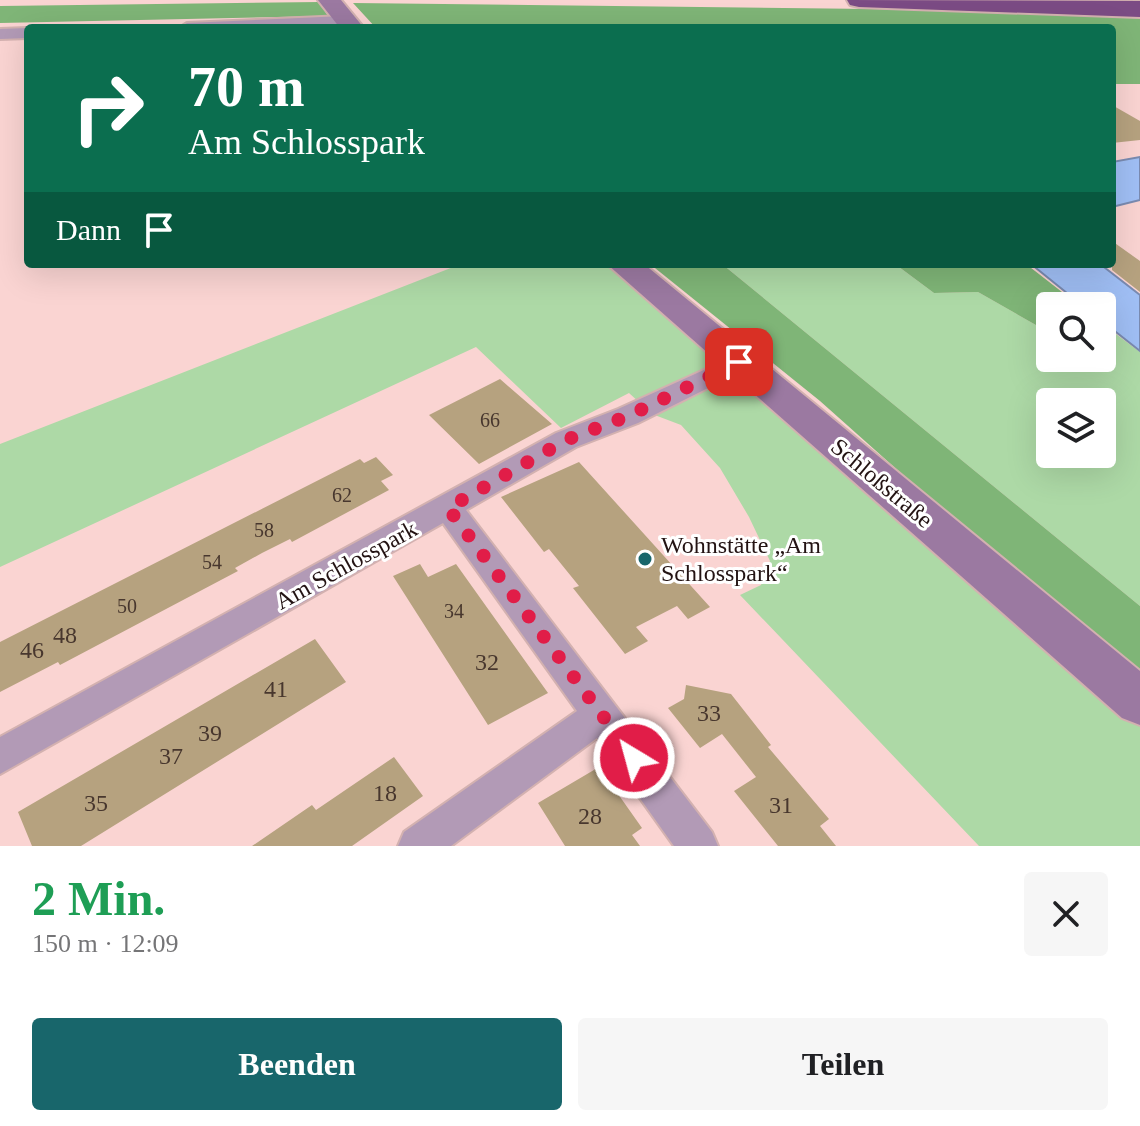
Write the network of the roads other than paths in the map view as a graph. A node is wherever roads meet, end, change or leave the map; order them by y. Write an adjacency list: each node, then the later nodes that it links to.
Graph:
1 (859, 0): 2 (highway)
2 (1140, 9)
3 (341, 16): 4 (street)
4 (238, 24)
5 (24, 33): 6 (street)
6 (0, 34)
7 (629, 268): 8 (street, Schloßstraße)
8 (739, 362): 9 (street, Am Schlosspark); 10 (street, Schloßstraße)
9 (448, 508): 11 (street); 12 (street, Am Schlosspark)
10 (1140, 702)
11 (601, 714): 13 (street); 14 (street)
12 (0, 757)
13 (418, 846)
14 (698, 846)

